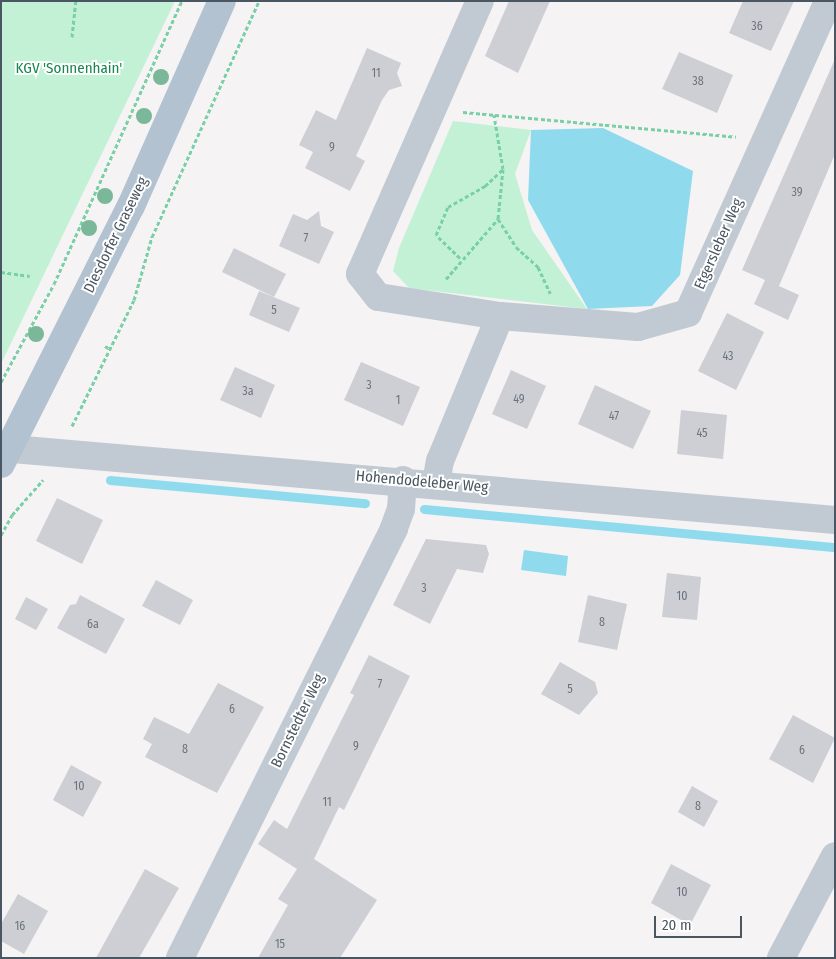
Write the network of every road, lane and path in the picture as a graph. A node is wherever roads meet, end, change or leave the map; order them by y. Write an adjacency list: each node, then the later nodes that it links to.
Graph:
1 (76, 1): 7 (path)
2 (182, 1): 21 (path)
3 (222, 1): 23 (main road, Diesdorfer Graseweg)
4 (259, 1): 20 (path)
5 (480, 1): 8 (street, Etgersleber Weg)
6 (828, 1): 10 (street, Etgersleber Weg)
7 (72, 37)
8 (433, 109): 9 (path); 16 (street, Etgersleber Weg)
9 (494, 115): 10 (path); 11 (path)
10 (766, 140): 18 (street, Etgersleber Weg)
11 (503, 169): 12 (path); 13 (path)
12 (498, 219): 13 (path); 18 (path)
13 (460, 258): 16 (path)
14 (1, 272): 15 (path)
15 (30, 276)
16 (428, 305): 17 (street, Etgersleber Weg)
17 (500, 316): 18 (street, Etgersleber Weg); 26 (street)
18 (549, 320)
19 (105, 346): 20 (path)
20 (110, 348): 22 (path)
21 (1, 382)
22 (72, 427)
23 (4, 453): 25 (street, Hohendodeleber Weg)
24 (46, 474): 28 (path)
25 (403, 480): 26 (street, Hohendodeleber Weg); 30 (street, Bornstedter Weg)
26 (436, 483): 27 (street, Hohendodeleber Weg)
27 (835, 520)
28 (1, 535)
29 (835, 856): 31 (street)
30 (180, 958)
31 (781, 958)

